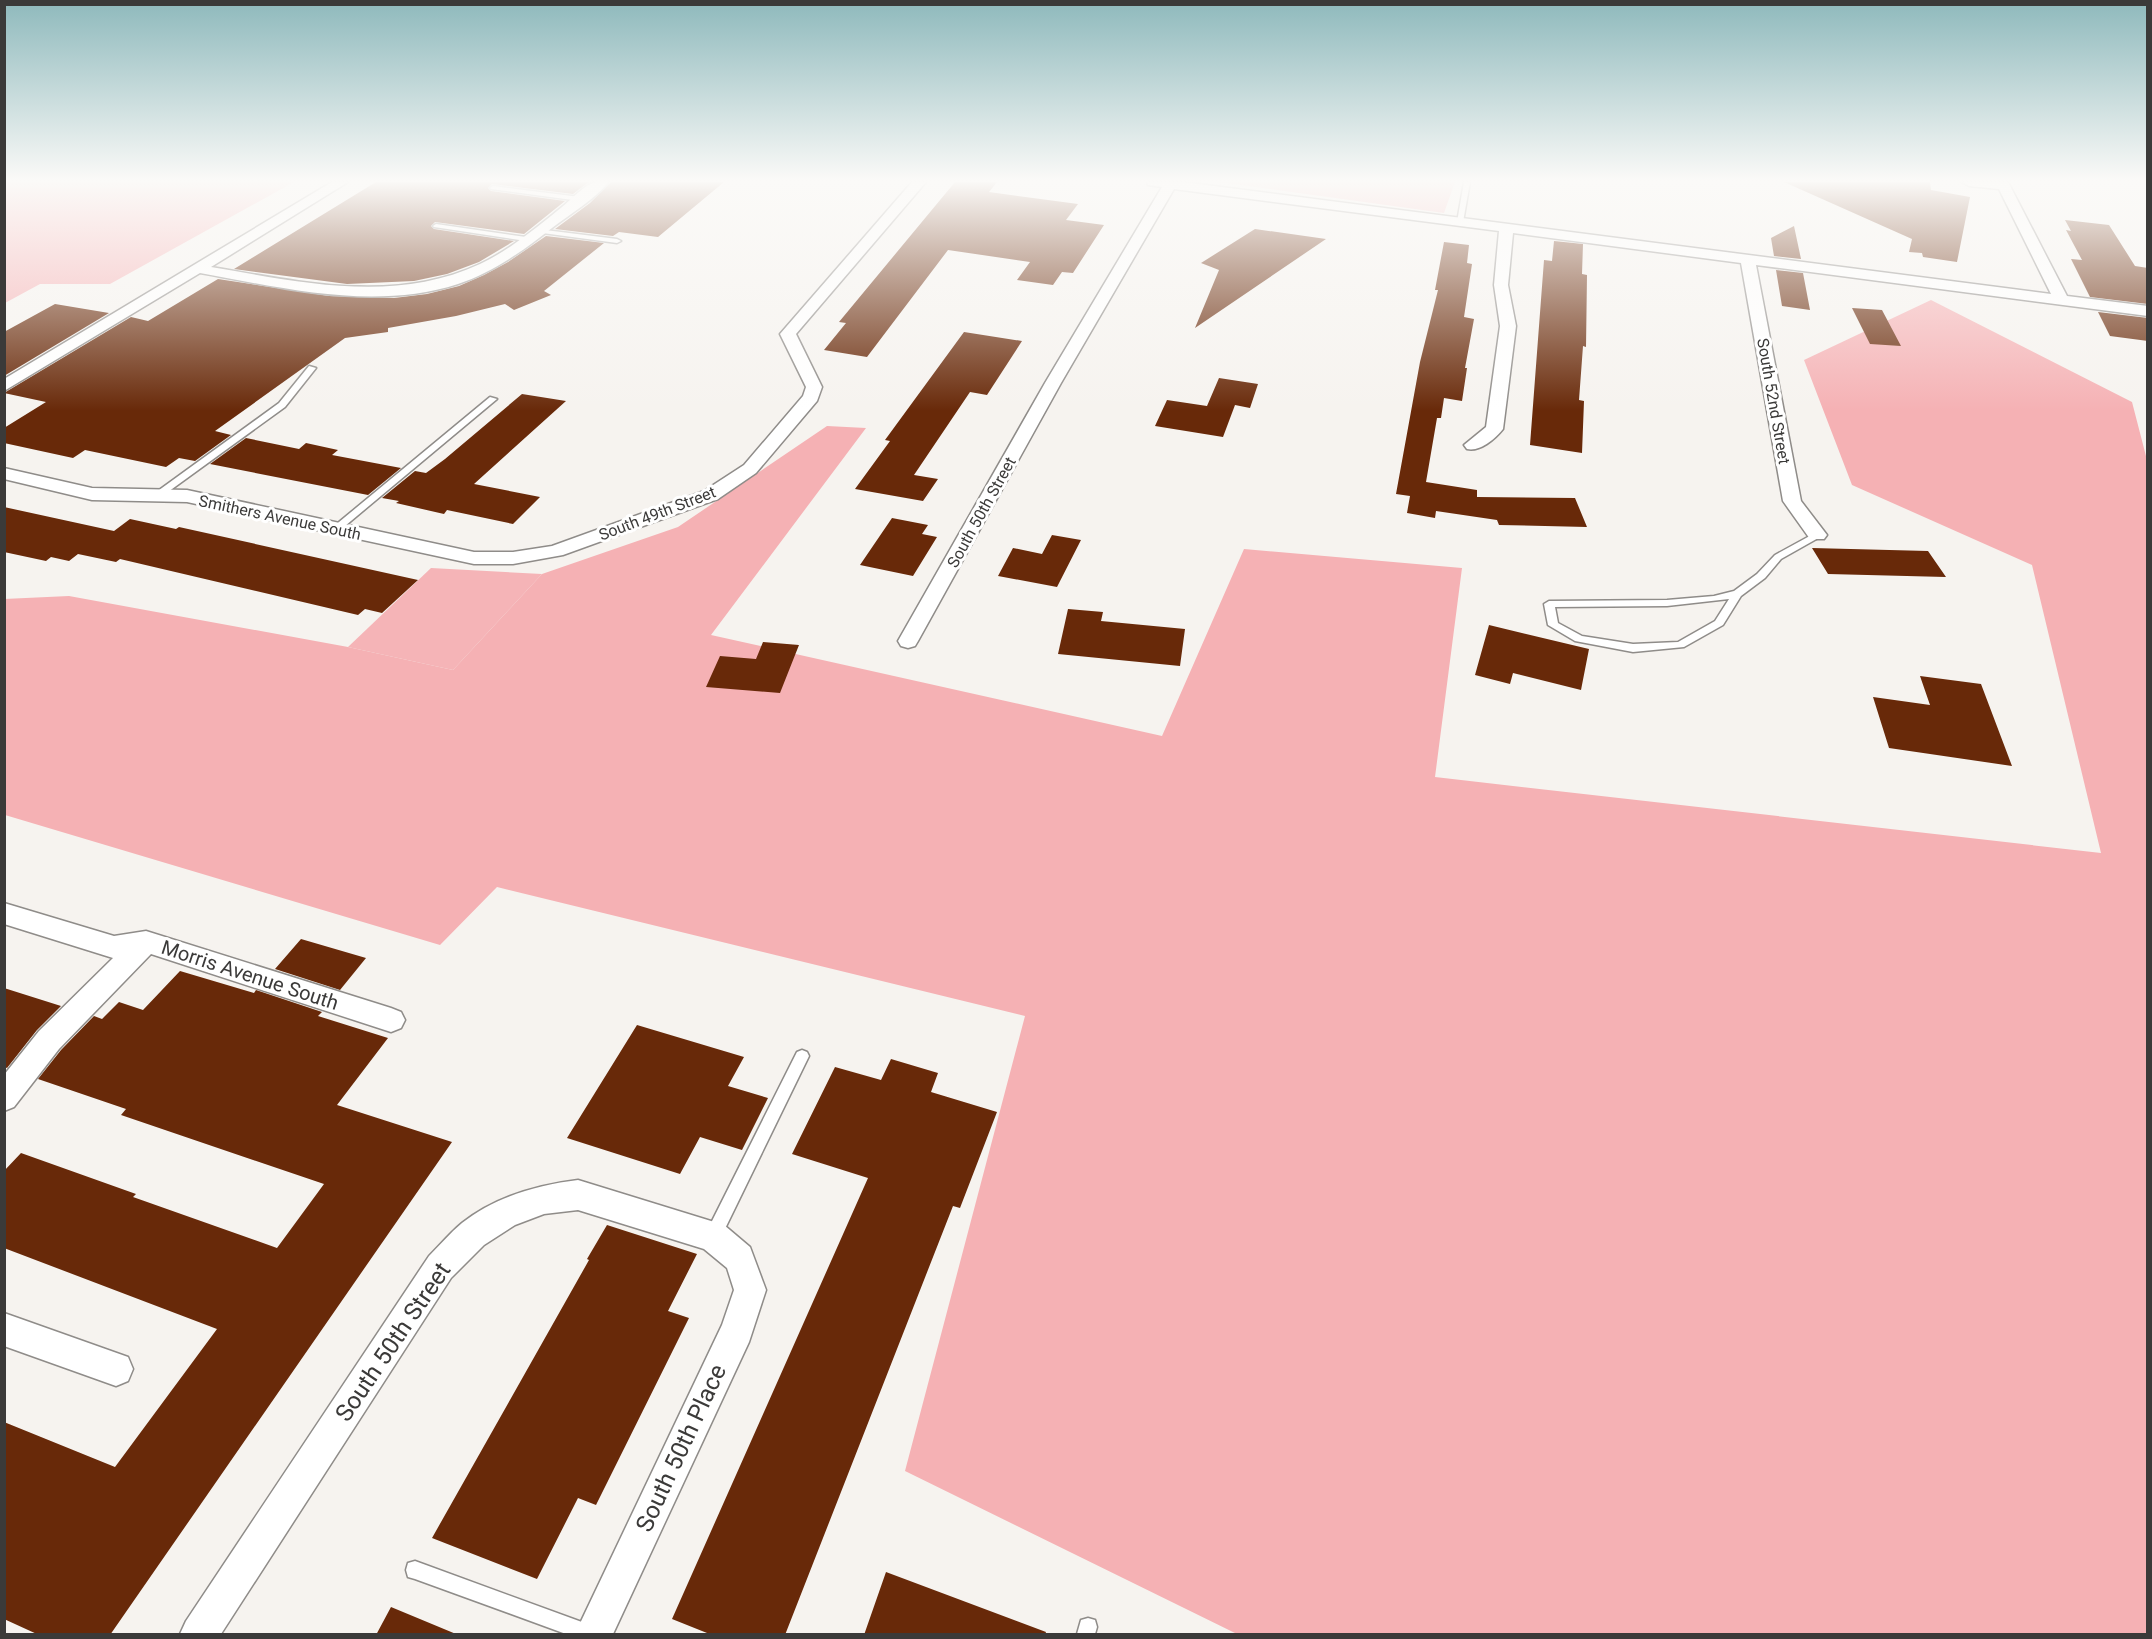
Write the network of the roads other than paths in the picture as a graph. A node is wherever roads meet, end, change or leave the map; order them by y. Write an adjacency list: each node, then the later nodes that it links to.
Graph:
1 (217, 258): 9 (street)
2 (498, 258): 9 (street)
3 (853, 258): 20 (street, South 49th Street)
4 (1126, 258): 22 (street, South 50th Street)
5 (1503, 258): 15 (street)
6 (1745, 258): 8 (street)
7 (2041, 258): 10 (street)
8 (1749, 259): 10 (street); 19 (street, South 52nd Street)
9 (200, 269): 13 (street)
10 (2061, 299): 11 (street)
11 (2148, 311)
12 (312, 368): 17 (lane)
13 (4, 386)
14 (493, 399): 18 (lane)
15 (1473, 446)
16 (4, 473): 17 (street, Smithers Avenue South)
17 (158, 495): 18 (street, Smithers Avenue South)
18 (336, 529): 20 (street, Smithers Avenue South)
19 (1818, 535): 21 (lane)
20 (556, 551)
21 (1737, 594): 21 (lane)
22 (908, 641)
23 (4, 913): 24 (street, Morris Avenue South)
24 (146, 942): 25 (street, Morris Avenue South); 27 (street)
25 (391, 1020)
26 (802, 1056): 28 (lane)
27 (4, 1098)
28 (713, 1236): 29 (street, South 50th Street); 33 (street, South 50th Street)
29 (739, 1258): 34 (street, South 50th Place)
30 (4, 1329): 31 (street)
31 (116, 1369)
32 (415, 1570): 34 (lane)
33 (199, 1635)
34 (592, 1635)

